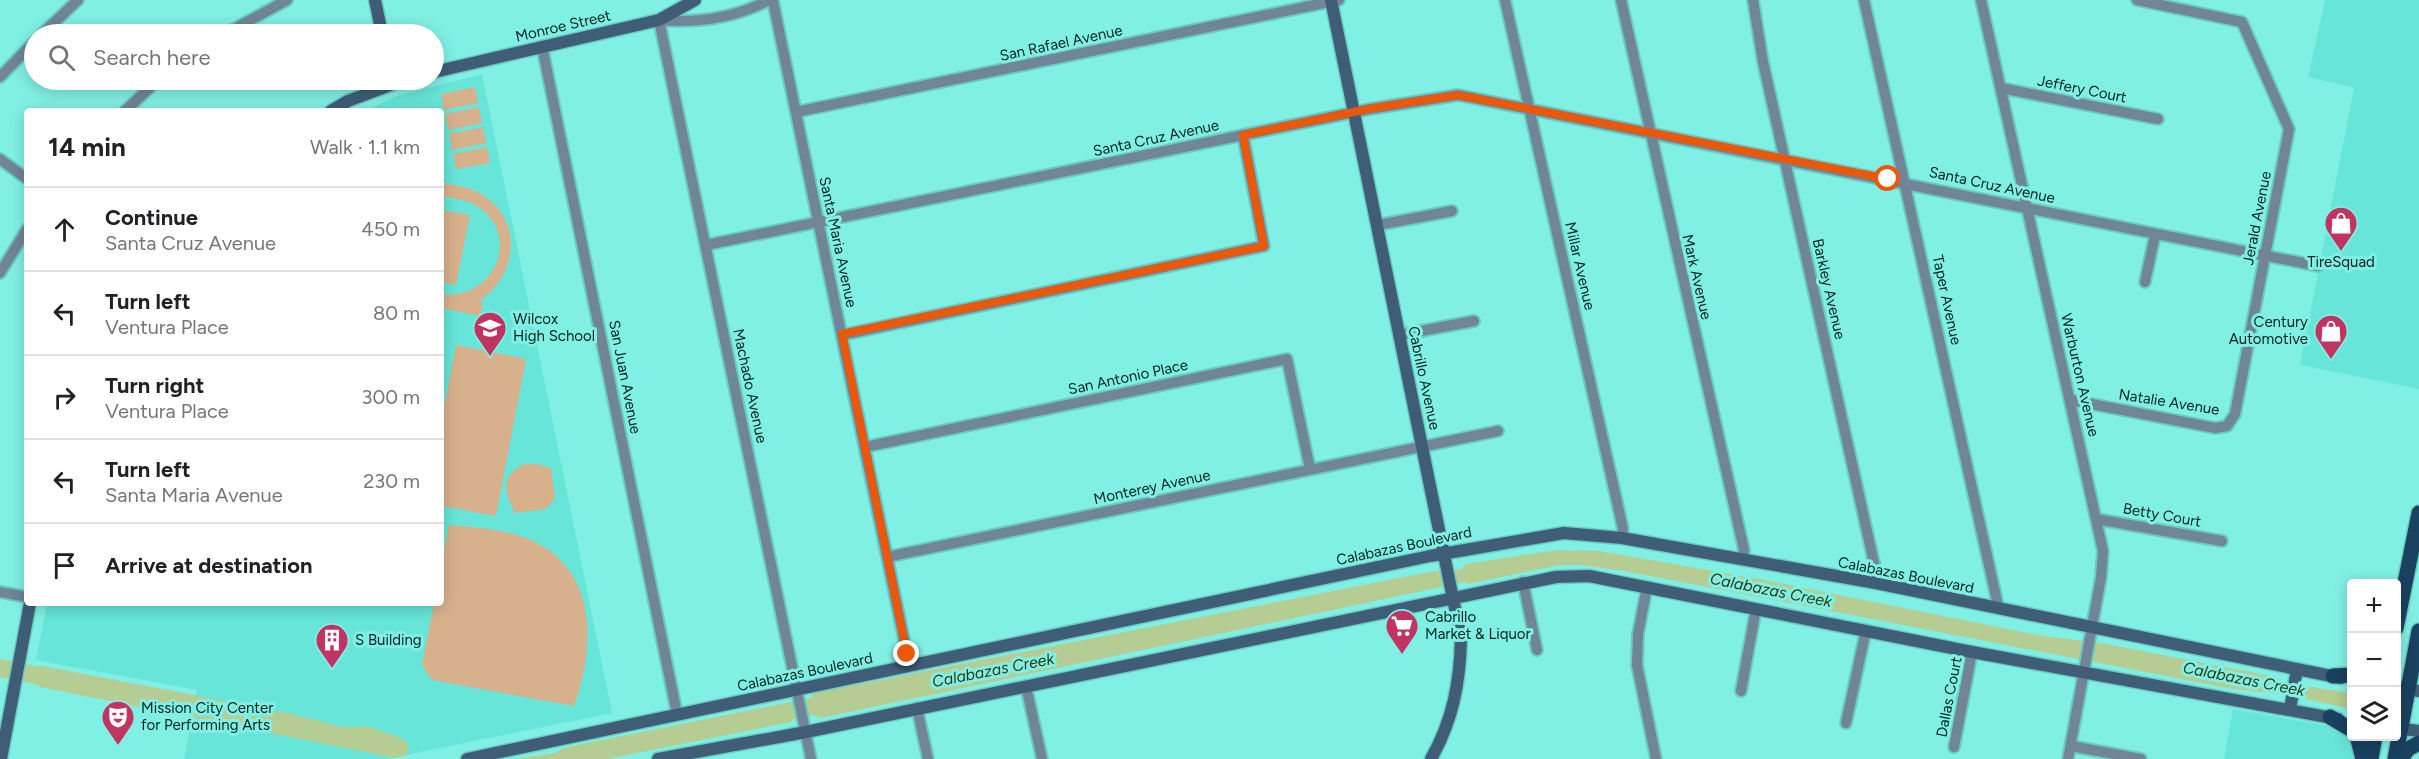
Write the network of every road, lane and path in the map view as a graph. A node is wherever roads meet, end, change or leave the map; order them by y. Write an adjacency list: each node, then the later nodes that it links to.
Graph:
1 (78, 0): 14 (street)
2 (287, 0): 15 (street)
3 (375, 0): 16 (street)
4 (695, 0): 13 (street, Monroe Street)
5 (1505, 0): 26 (street, Millar Avenue)
6 (1621, 0): 30 (street, Mark Avenue)
7 (1753, 0): 32 (street, Barkley Avenue)
8 (1864, 0): 35 (street, Taper Avenue)
9 (1981, 0): 21 (street, Warburton Avenue)
10 (2137, 0): 43 (street, Jerald Avenue)
11 (771, 1): 13 (street); 27 (street, Santa Maria Avenue)
12 (1334, 1): 27 (street, San Rafael Avenue); 28 (street, Cabrillo Avenue)
13 (659, 20): 17 (street, Monroe Street); 42 (street, Machado Avenue)
14 (53, 24)
15 (243, 24)
16 (380, 24)
17 (542, 46): 19 (street, Monroe Street); 89 (street, San Juan Avenue)
18 (24, 52): 20 (street)
19 (444, 70)
20 (0, 77)
21 (2001, 88): 29 (street, Jeffery Court); 36 (street, Warburton Avenue)
22 (147, 90): 24 (street)
23 (376, 90): 25 (street)
24 (128, 108)
25 (337, 108)
26 (1530, 108): 28 (street, Santa Cruz Avenue); 30 (street, Santa Cruz Avenue); 58 (street, Millar Avenue)
27 (796, 112): 38 (street, Santa Maria Avenue)
28 (1354, 112): 31 (street, Santa Cruz Avenue); 39 (street, Cabrillo Avenue)
29 (2158, 119)
30 (1649, 132): 32 (street, Santa Cruz Avenue); 62 (street, Mark Avenue)
31 (1243, 135): 38 (street, Santa Cruz Avenue); 48 (street)
32 (1784, 158): 35 (street, Santa Cruz Avenue); 64 (street, Barkley Avenue)
33 (0, 159): 34 (street)
34 (24, 177)
35 (1905, 182): 36 (street, Santa Cruz Avenue); 71 (street, Taper Avenue)
36 (2026, 208): 41 (street, Santa Cruz Avenue); 50 (street, Warburton Avenue)
37 (1452, 211): 39 (street)
38 (819, 224): 42 (street, Santa Cruz Avenue); 48 (street, Santa Maria Avenue)
39 (1377, 225): 49 (street, Cabrillo Avenue)
40 (24, 234): 45 (street)
41 (2155, 235): 43 (street, Santa Cruz Avenue); 46 (street)
42 (706, 245): 86 (street, Machado Avenue)
43 (2265, 255): 44 (street, Santa Cruz Avenue); 51 (street, Jerald Avenue)
44 (2318, 266)
45 (0, 273)
46 (2145, 282)
47 (1474, 321): 49 (street)
48 (842, 334): 54 (street, Santa Maria Avenue)
49 (1400, 335): 53 (street, Cabrillo Avenue)
50 (2070, 400): 51 (street, Natalie Avenue); 57 (street, Warburton Avenue)
51 (2227, 426)
52 (1497, 431): 53 (street, Monterey Avenue)
53 (1423, 446): 55 (street, Monterey Avenue); 60 (street, Cabrillo Avenue)
54 (865, 447): 55 (street, San Antonio Place); 61 (street, Santa Maria Avenue)
55 (1310, 470): 61 (street, Monterey Avenue)
56 (2419, 513): 70 (main road)
57 (2096, 519): 59 (street, Betty Court); 73 (street, Warburton Avenue)
58 (1622, 538): 60 (street, Calabazas Boulevard); 62 (street, Calabazas Boulevard)
59 (2222, 541)
60 (1445, 553): 68 (street, Cabrillo Avenue); 78 (street, Calabazas Boulevard)
61 (887, 557): 78 (street, Santa Maria Avenue)
62 (1742, 560): 64 (street, Calabazas Boulevard)
63 (1523, 582): 65 (street); 68 (street); 76 (street)
64 (1876, 583): 71 (street, Calabazas Boulevard)
65 (1647, 587): 72 (street); 111 (street)
66 (0, 592): 67 (street)
67 (24, 596)
68 (1454, 598): 83 (street); 110 (street, Cabrillo Avenue)
69 (29, 606): 103 (street)
70 (2401, 607)
71 (1997, 608): 73 (street, Calabazas Boulevard)
72 (1756, 609): 74 (street); 85 (street)
73 (2092, 628): 79 (street, Calabazas Boulevard); 80 (street, Warburton Avenue)
74 (1866, 630): 77 (street); 93 (street)
75 (2419, 633): 84 (main road)
76 (1537, 650)
77 (1972, 652): 80 (street); 102 (street, Dallas Court)
78 (909, 664): 86 (street, Calabazas Boulevard)
79 (2297, 669): 81 (street, Calabazas Boulevard); 88 (street)
80 (2084, 672): 88 (street); 101 (street, Warburton Avenue)
81 (2333, 676): 82 (main road)
82 (2347, 677)
83 (1026, 686): 87 (street); 109 (street)
84 (2408, 689): 91 (main road)
85 (1741, 691)
86 (798, 694): 89 (street, Calabazas Boulevard); 96 (street, Machado Avenue)
87 (916, 708): 96 (street); 108 (street)
88 (2290, 709): 90 (street)
89 (677, 714): 105 (street, Calabazas Boulevard)
90 (2330, 717): 92 (street); 94 (main road)
91 (2401, 719): 95 (street)
92 (2347, 720)
93 (1846, 723)
94 (2347, 727)
95 (2419, 731)
96 (806, 732): 104 (street); 107 (street, Machado Avenue)
97 (2358, 741): 114 (main road)
98 (2374, 741): 115 (main road)
99 (2397, 741): 116 (main road)
100 (2419, 743): 117 (main road)
101 (2071, 746): 112 (street, Warburton Avenue); 113 (street)
102 (1954, 747)
103 (1, 750)
104 (692, 755): 106 (street)
105 (475, 758)
106 (658, 759)
107 (811, 759)
108 (928, 759)
109 (1042, 759)
110 (1431, 759)
111 (1656, 759)
112 (2068, 759)
113 (2141, 759)
114 (2363, 759)
115 (2371, 759)
116 (2394, 759)
117 (2401, 759)

